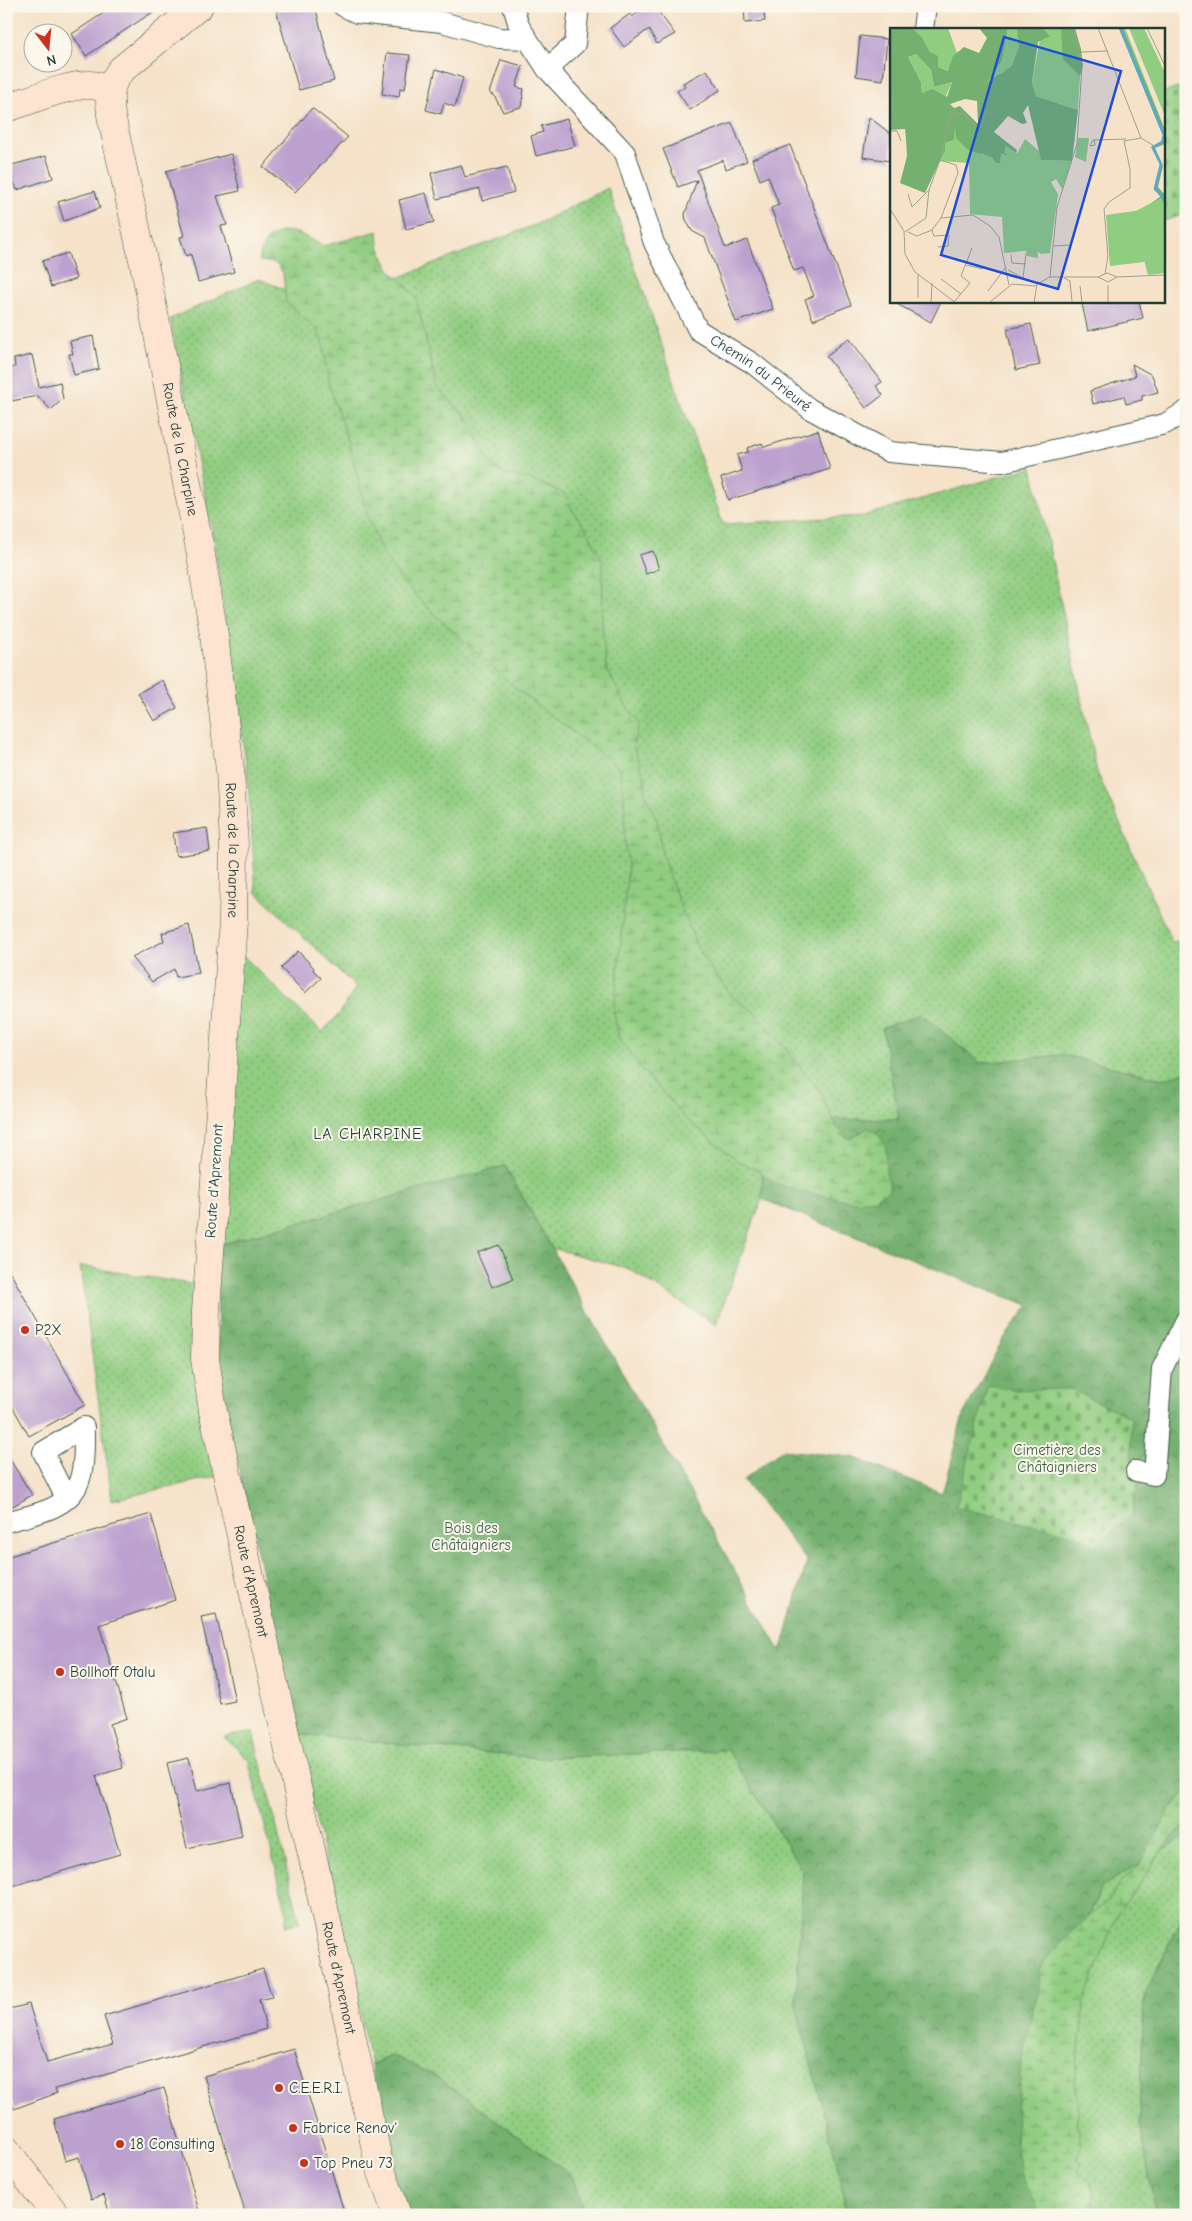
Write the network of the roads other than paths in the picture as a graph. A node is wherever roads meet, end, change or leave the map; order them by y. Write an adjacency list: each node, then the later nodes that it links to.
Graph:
1 (199, 6): 9 (main road)
2 (343, 6): 7 (street)
3 (513, 6): 7 (street, Chemin du Prieuré)
4 (579, 6): 8 (street)
5 (926, 6): 6 (street)
6 (923, 28)
7 (526, 39): 8 (street, Chemin du Prieuré)
8 (547, 70): 11 (street, Chemin du Prieuré)
9 (109, 92): 10 (main road); 12 (main road, Route de la Charpine)
10 (6, 108)
11 (1186, 412)
12 (232, 937): 19 (main road, Route d'Apremont)
13 (1186, 1320): 14 (street)
14 (1136, 1471)
15 (66, 1498): 16 (street)
16 (6, 1522)
17 (6, 2150): 18 (main road)
18 (56, 2215)
19 (397, 2215)

